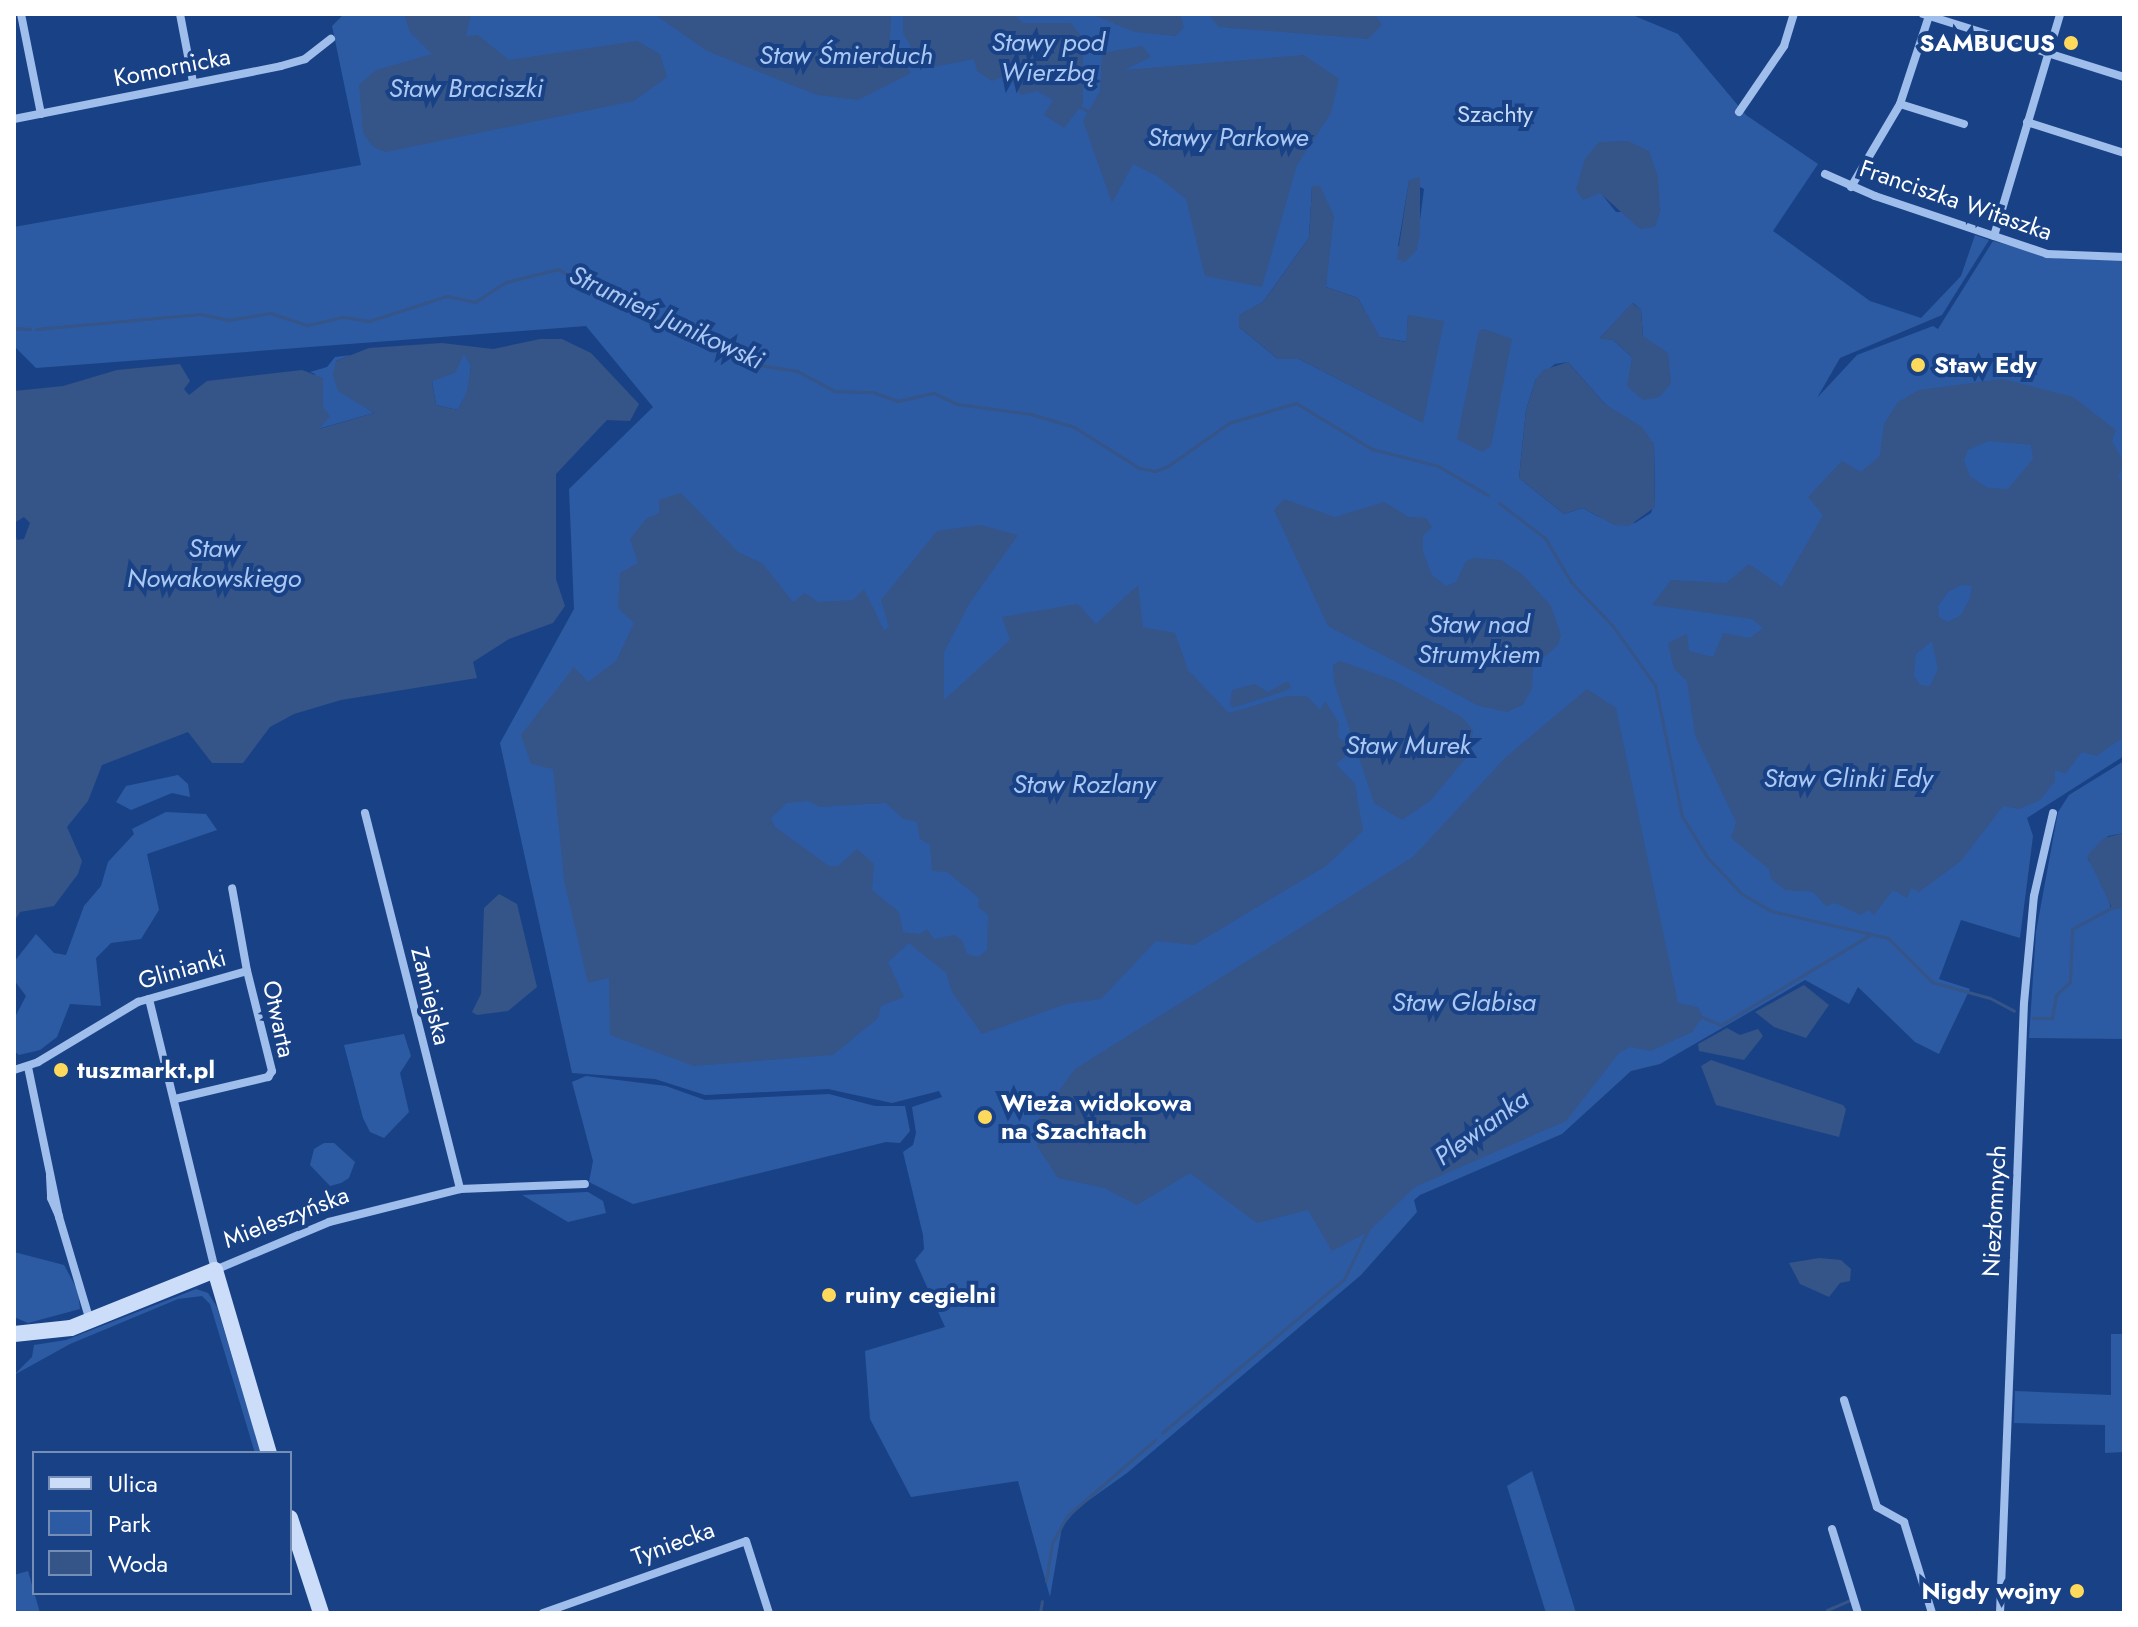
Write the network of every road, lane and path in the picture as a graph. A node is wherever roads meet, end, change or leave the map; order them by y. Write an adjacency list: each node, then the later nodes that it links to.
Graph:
1 (21, 14): 12 (street)
2 (180, 14): 9 (street)
3 (1794, 14): 11 (street)
4 (2060, 14): 7 (street)
5 (1926, 15): 7 (street); 10 (street)
6 (331, 39): 9 (street, Komornicka)
7 (2048, 54): 8 (street); 14 (street)
8 (2124, 77)
9 (193, 82): 12 (street, Komornicka)
10 (1900, 104): 15 (street); 18 (street)
11 (1739, 112)
12 (41, 114): 13 (street, Komornicka)
13 (14, 119)
14 (2027, 122): 16 (street); 19 (street)
15 (1964, 124)
16 (2124, 153)
17 (1825, 174): 18 (street, Franciszka Witaszka)
18 (1851, 187): 19 (street, Franciszka Witaszka)
19 (1994, 236): 20 (street, Franciszka Witaszka)
20 (2124, 257)
21 (365, 813): 30 (street, Zamiejska)
22 (2053, 813): 43 (street, Niezłomnych)
23 (232, 888): 24 (street, Glinianki)
24 (247, 971): 25 (street, Glinianki); 28 (street, Otwarta)
25 (149, 999): 26 (street, Glinianki); 28 (street)
26 (28, 1067): 27 (street, Glinianki); 32 (street)
27 (14, 1070)
28 (175, 1099): 31 (street)
29 (585, 1184): 30 (street, Mieleszyńska)
30 (460, 1189): 31 (street, Mieleszyńska)
31 (215, 1270): 32 (street, Mieleszyńska); 35 (street)
32 (90, 1322): 33 (street, Mieleszyńska)
33 (14, 1334)
34 (1844, 1400): 42 (street)
35 (268, 1451)
36 (292, 1524): 38 (street)
37 (1832, 1529): 41 (street)
38 (321, 1613)
39 (543, 1613): 40 (street, Tyniecka)
40 (769, 1613)
41 (1858, 1613)
42 (1932, 1613)
43 (2000, 1613)

